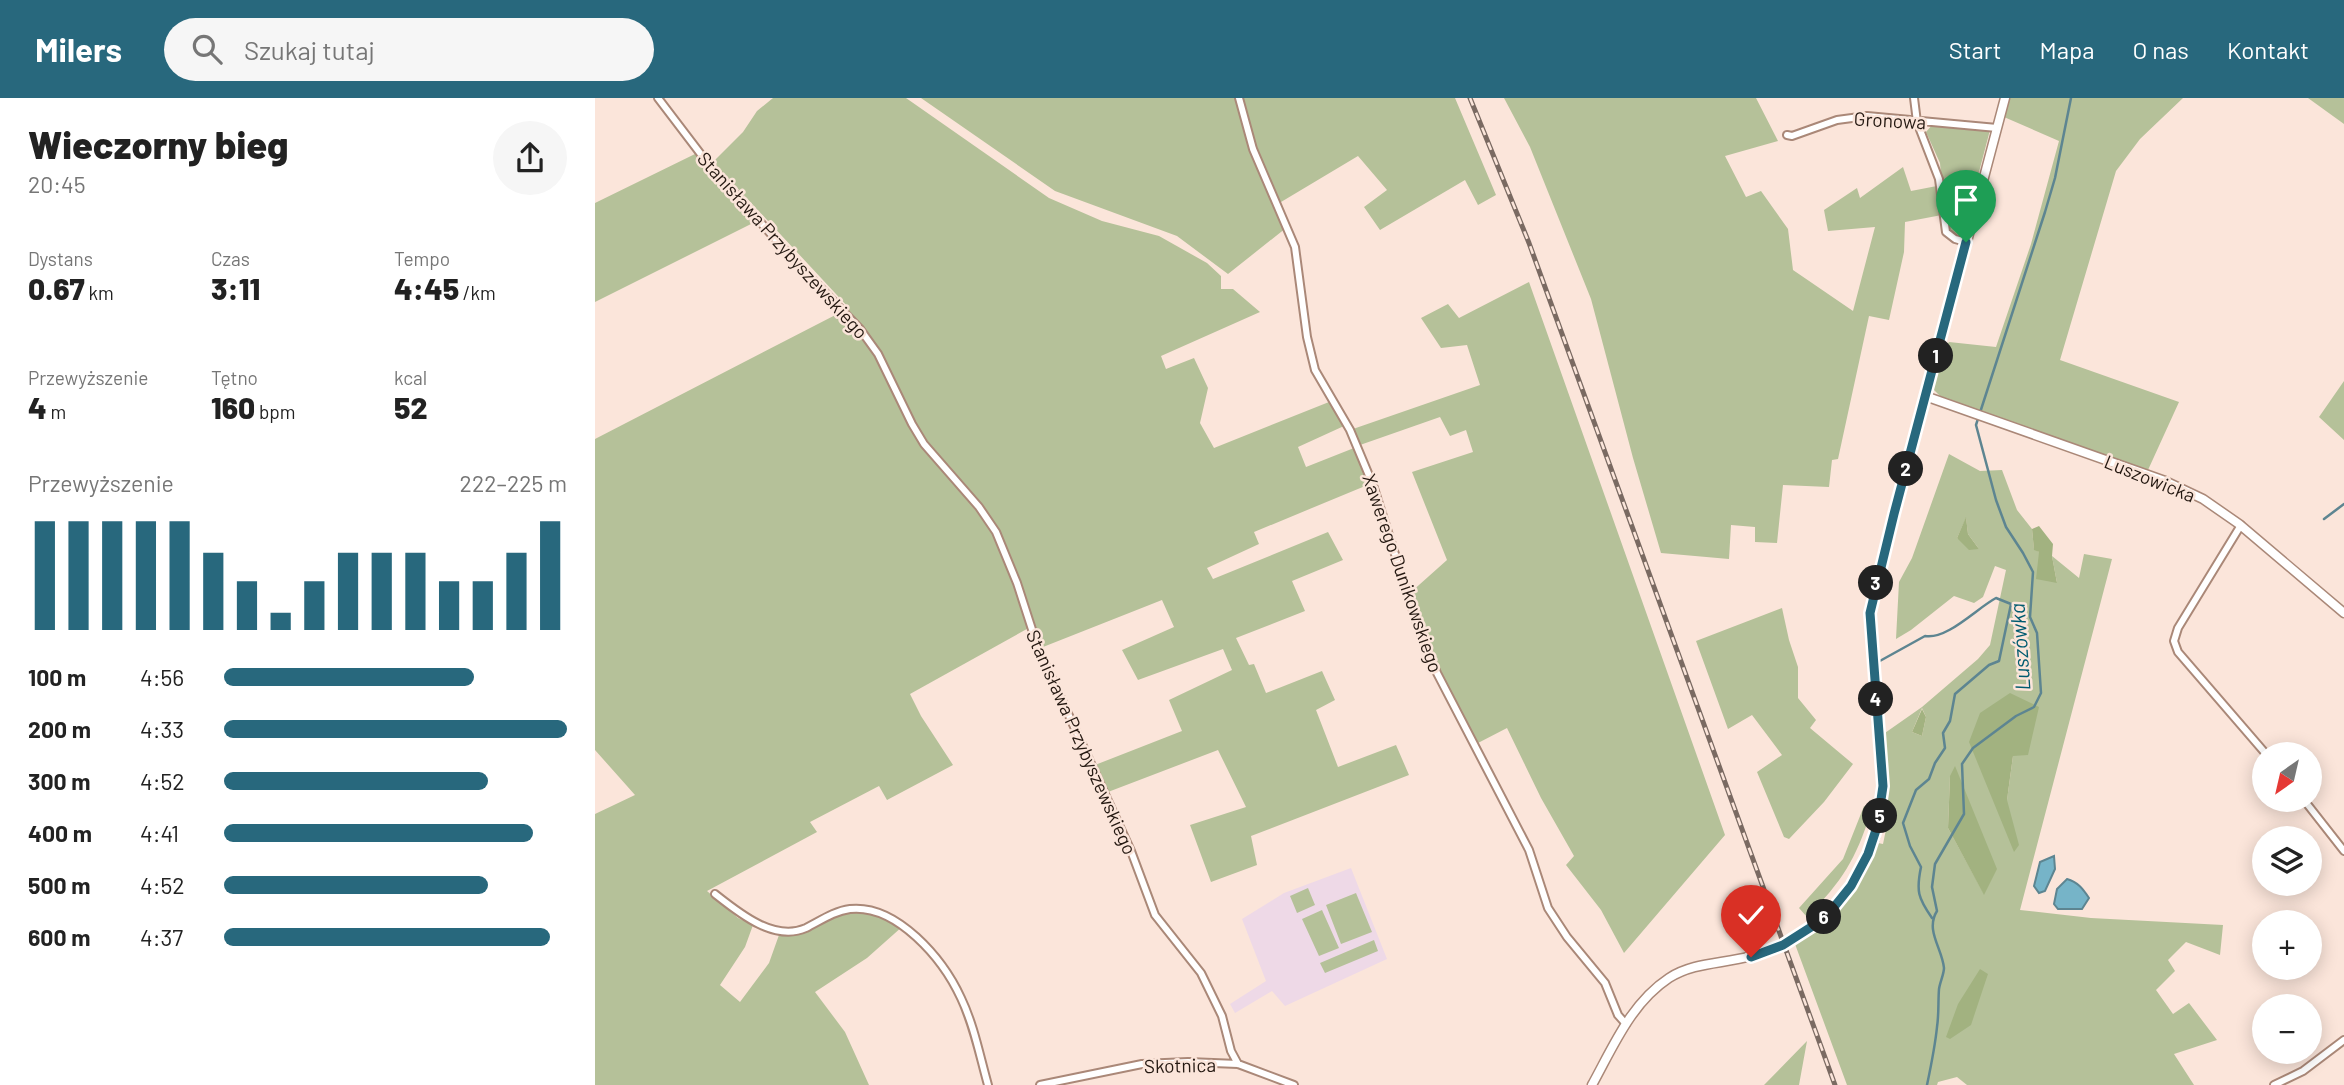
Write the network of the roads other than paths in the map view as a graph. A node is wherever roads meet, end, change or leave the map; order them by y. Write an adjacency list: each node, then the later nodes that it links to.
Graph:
1 (658, 98): 18 (street, Stanisława Przybyszewskiego)
2 (1239, 98): 16 (street, Xawerego Dunikowskiego)
3 (1914, 98): 5 (street)
4 (2004, 98): 6 (street)
5 (1917, 122): 6 (street, Gronowa); 7 (street, Gronowa); 8 (street)
6 (1997, 128): 8 (street)
7 (1787, 135)
8 (1966, 242): 9 (street)
9 (1925, 396): 10 (street, Luszowicka); 16 (street)
10 (2241, 525): 11 (street, Luszowicka); 12 (street)
11 (2344, 613)
12 (2256, 742)
13 (2314, 812): 14 (street)
14 (2344, 851)
15 (715, 894): 19 (street)
16 (1626, 1024): 22 (street)
17 (2344, 1040): 23 (street)
18 (1238, 1064): 20 (street, Skotnica); 21 (street)
19 (988, 1085)
20 (1040, 1085)
21 (1294, 1085)
22 (1592, 1085)
23 (2274, 1085)

